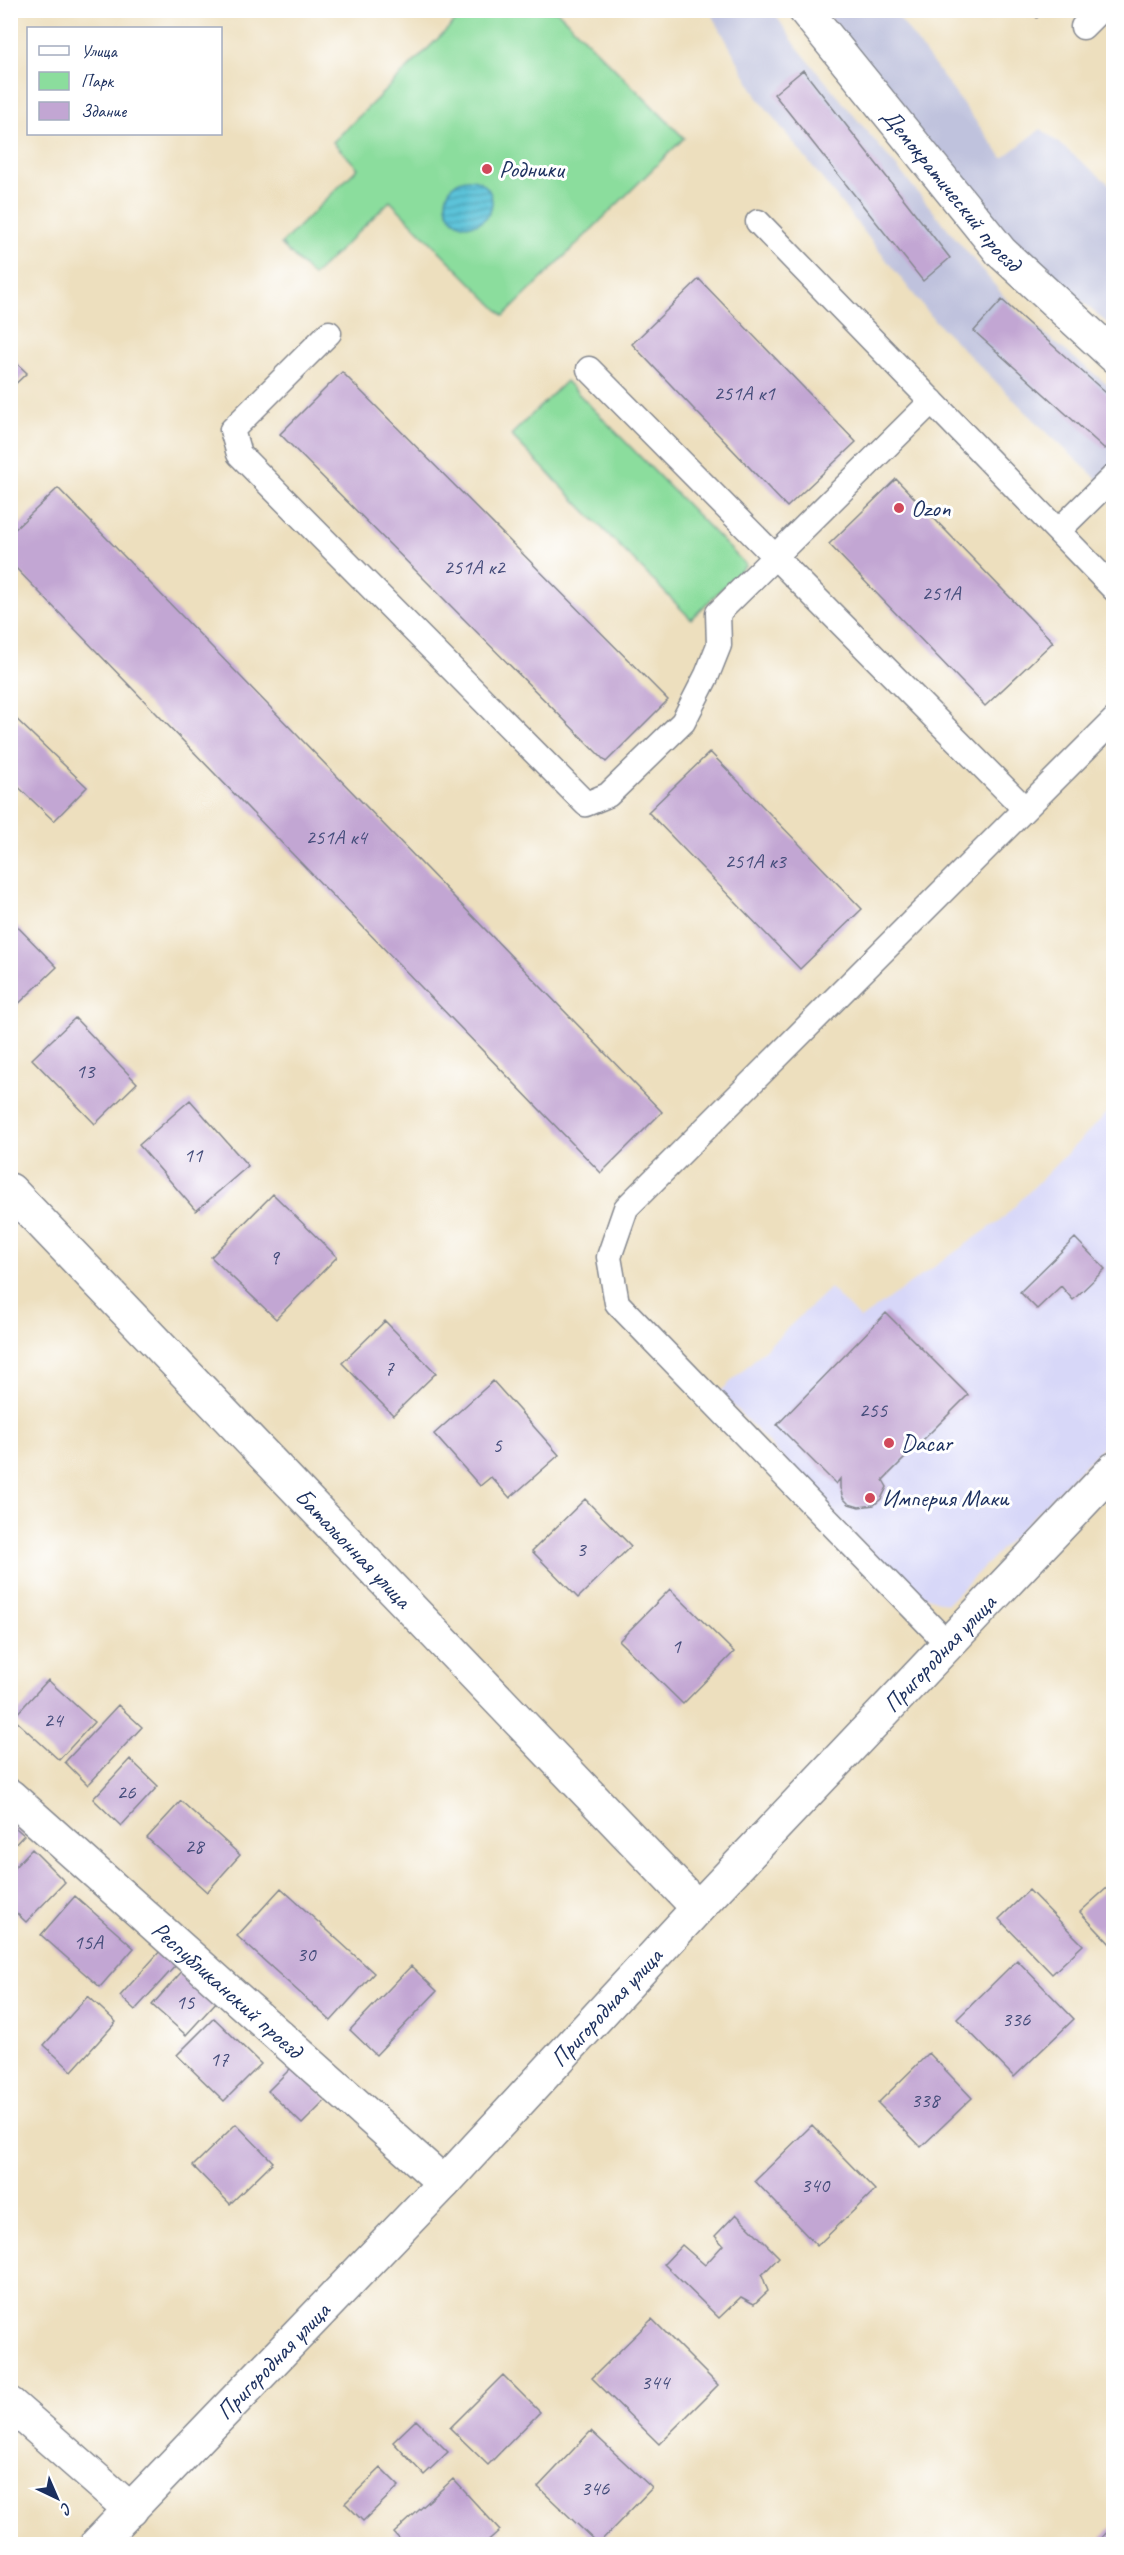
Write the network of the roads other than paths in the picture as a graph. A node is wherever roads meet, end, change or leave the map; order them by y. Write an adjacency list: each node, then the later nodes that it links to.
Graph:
1 (805, 10): 4 (street, Демократический проезд)
2 (758, 222): 6 (lane)
3 (329, 333): 9 (lane)
4 (1113, 356)
5 (589, 369): 9 (lane)
6 (932, 402): 8 (lane); 9 (lane)
7 (1113, 476): 8 (lane)
8 (1058, 531): 10 (lane)
9 (774, 556): 12 (lane)
10 (1113, 589)
11 (1113, 720): 12 (lane)
12 (1024, 809): 15 (lane)
13 (10, 1190): 17 (street, Батальонная улица)
14 (1113, 1469): 15 (street, Пригородная улица)
15 (948, 1644): 17 (street, Пригородная улица)
16 (10, 1796): 18 (street, Республиканский проезд)
17 (698, 1908): 18 (street, Пригородная улица)
18 (444, 2182): 20 (street, Пригородная улица)
19 (10, 2404): 20 (street)
20 (131, 2510): 21 (street, Пригородная улица)
21 (98, 2544)

